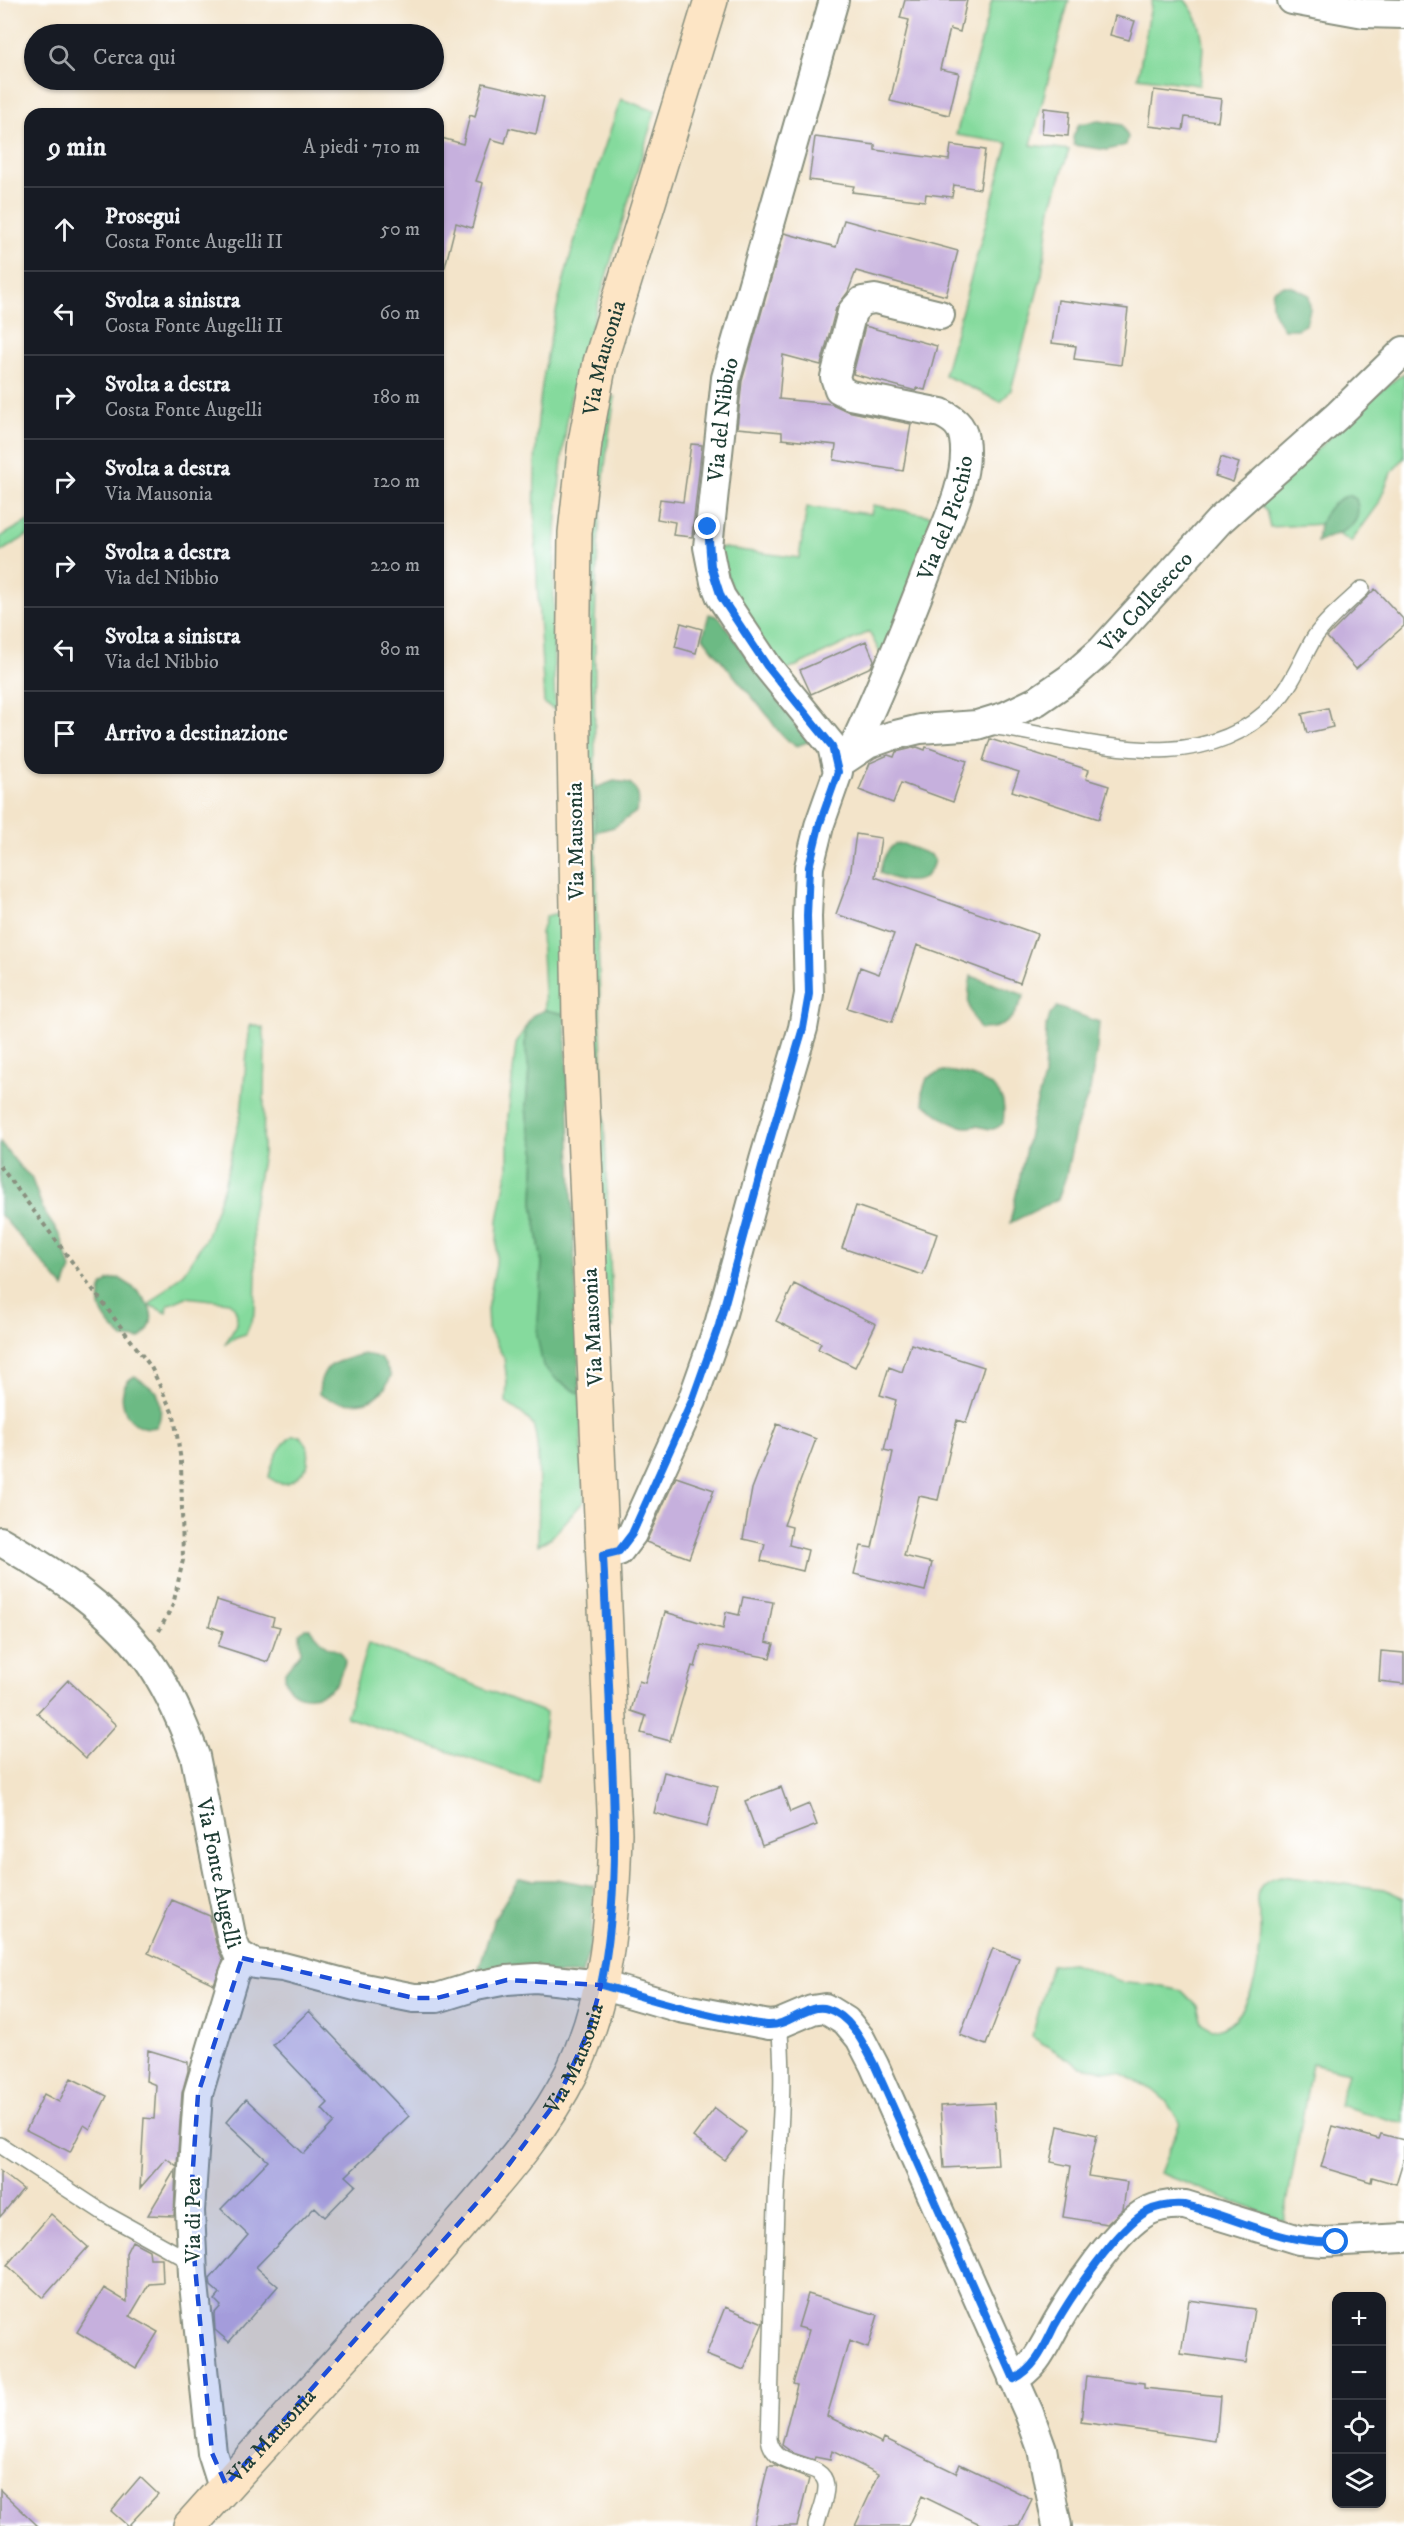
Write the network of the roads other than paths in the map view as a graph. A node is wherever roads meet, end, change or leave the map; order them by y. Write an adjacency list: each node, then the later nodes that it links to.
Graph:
1 (711, 0): 11 (main road, Via Mausonia)
2 (834, 0): 9 (street, Via del Nibbio)
3 (1292, 0): 4 (street)
4 (1404, 14)
5 (940, 315): 9 (street, Via del Picchio)
6 (1404, 351): 8 (street, Via Collesecco)
7 (1362, 589): 8 (lane)
8 (977, 725): 9 (street, Via Collesecco)
9 (844, 759): 11 (street)
10 (0, 1541): 12 (street, Via Fonte Augelli)
11 (603, 1555): 13 (main road, Via Mausonia)
12 (242, 1958): 13 (street, Via Fonte Augelli); 17 (street, Via di Pea)
13 (601, 1985): 14 (street, Via Fonte Augelli); 19 (main road, Via Mausonia)
14 (779, 2024): 18 (street); 21 (lane)
15 (0, 2145): 17 (lane)
16 (1404, 2238): 18 (street)
17 (192, 2262): 19 (street, Via di Pea)
18 (1014, 2379): 22 (street)
19 (226, 2485): 20 (main road, Via Mausonia)
20 (190, 2526)
21 (816, 2526)
22 (1057, 2526)

